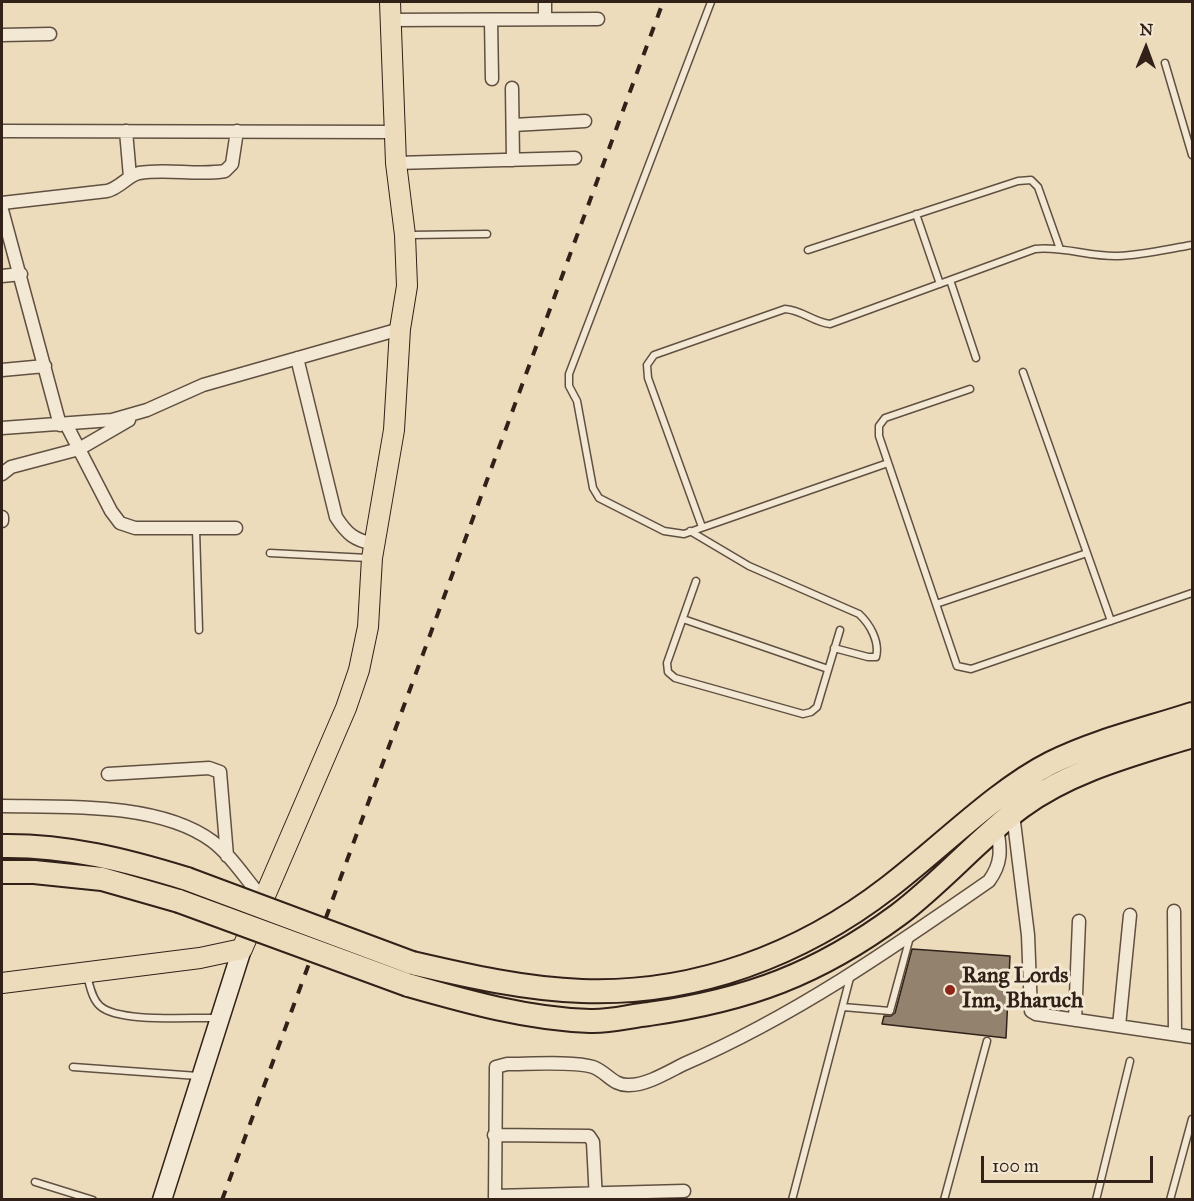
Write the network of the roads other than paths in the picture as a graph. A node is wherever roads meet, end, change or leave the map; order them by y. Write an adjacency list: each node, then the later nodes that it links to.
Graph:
1 (545, 2): 4 (street)
2 (711, 2): 51 (lane)
3 (389, 11): 6 (street); 17 (main road)
4 (545, 19): 5 (street); 6 (street)
5 (598, 19)
6 (491, 20): 10 (street)
7 (50, 34): 8 (street)
8 (2, 35)
9 (1164, 63): 18 (lane)
10 (492, 79)
11 (512, 88): 13 (street)
12 (585, 121): 13 (street)
13 (513, 125): 20 (street)
14 (2, 131): 15 (street)
15 (126, 131): 16 (street); 22 (street)
16 (237, 131): 17 (street); 22 (street)
17 (395, 132): 21 (main road)
18 (1192, 155)
19 (575, 158): 20 (street)
20 (513, 160): 21 (street)
21 (396, 163): 27 (main road)
22 (130, 177): 23 (street)
23 (2, 203)
24 (2, 210): 31 (street)
25 (916, 214): 29 (lane); 30 (lane); 34 (lane)
26 (487, 234): 27 (lane)
27 (405, 235): 35 (main road)
28 (1192, 245): 29 (lane)
29 (1060, 249): 33 (lane)
30 (808, 250)
31 (21, 274): 32 (street); 38 (street)
32 (2, 276)
33 (950, 280): 34 (lane); 37 (lane)
34 (940, 284): 48 (lane)
35 (400, 329): 36 (street); 52 (main road)
36 (297, 358): 42 (street); 52 (street)
37 (976, 358)
38 (45, 366): 39 (street); 43 (street)
39 (2, 370)
40 (1023, 372): 54 (lane)
41 (970, 389): 46 (lane)
42 (147, 410): 43 (street); 45 (street)
43 (63, 424): 44 (street); 45 (street)
44 (2, 428)
45 (79, 449): 47 (street); 49 (street)
46 (888, 463): 48 (lane); 57 (lane)
47 (2, 474)
48 (702, 527): 51 (lane)
49 (196, 528): 50 (street); 60 (lane)
50 (236, 528)
51 (690, 531): 62 (lane)
52 (373, 551): 53 (lane); 72 (main road)
53 (270, 553)
54 (1087, 553): 57 (lane); 59 (lane)
55 (696, 581): 58 (lane)
56 (1192, 593): 59 (lane)
57 (936, 604): 59 (lane)
58 (682, 619): 63 (lane); 63 (lane)
59 (1111, 621)
60 (199, 630)
61 (840, 630): 62 (lane)
62 (834, 648): 63 (lane)
63 (828, 669)
64 (1192, 714): 79 (highway)
65 (1192, 736): 68 (highway)
66 (108, 774): 70 (street)
67 (2, 806): 70 (street)
68 (1005, 821): 76 (street); 79 (highway); 84 (street)
69 (2, 846): 79 (highway, bridge)
70 (227, 856): 72 (street)
71 (2, 872): 79 (highway, bridge)
72 (264, 900): 77 (main road)
73 (1174, 911): 86 (street)
74 (1130, 915): 85 (street)
75 (1079, 921): 84 (street)
76 (910, 935): 80 (street); 82 (lane)
77 (242, 950): 78 (main road); 83 (main road)
78 (86, 973): 81 (main road); 83 (lane)
79 (410, 974)
80 (851, 974): 82 (lane); 94 (street)
81 (2, 983)
82 (843, 1007): 101 (lane)
83 (222, 1018): 91 (main road)
84 (1075, 1020): 85 (street)
85 (1119, 1026): 86 (street)
86 (1174, 1034): 87 (street)
87 (1192, 1037)
88 (987, 1041): 102 (lane)
89 (1130, 1061): 103 (lane)
90 (73, 1067): 91 (lane)
91 (201, 1076): 100 (main road)
92 (1192, 1119): 93 (lane)
93 (1191, 1128): 104 (lane)
94 (494, 1136): 97 (street); 98 (street)
95 (35, 1182): 99 (lane)
96 (684, 1191): 97 (street)
97 (596, 1196): 98 (street)
98 (495, 1198)
99 (93, 1200)
100 (162, 1200)
101 (792, 1200)
102 (944, 1200)
103 (1096, 1200)
104 (1170, 1200)

